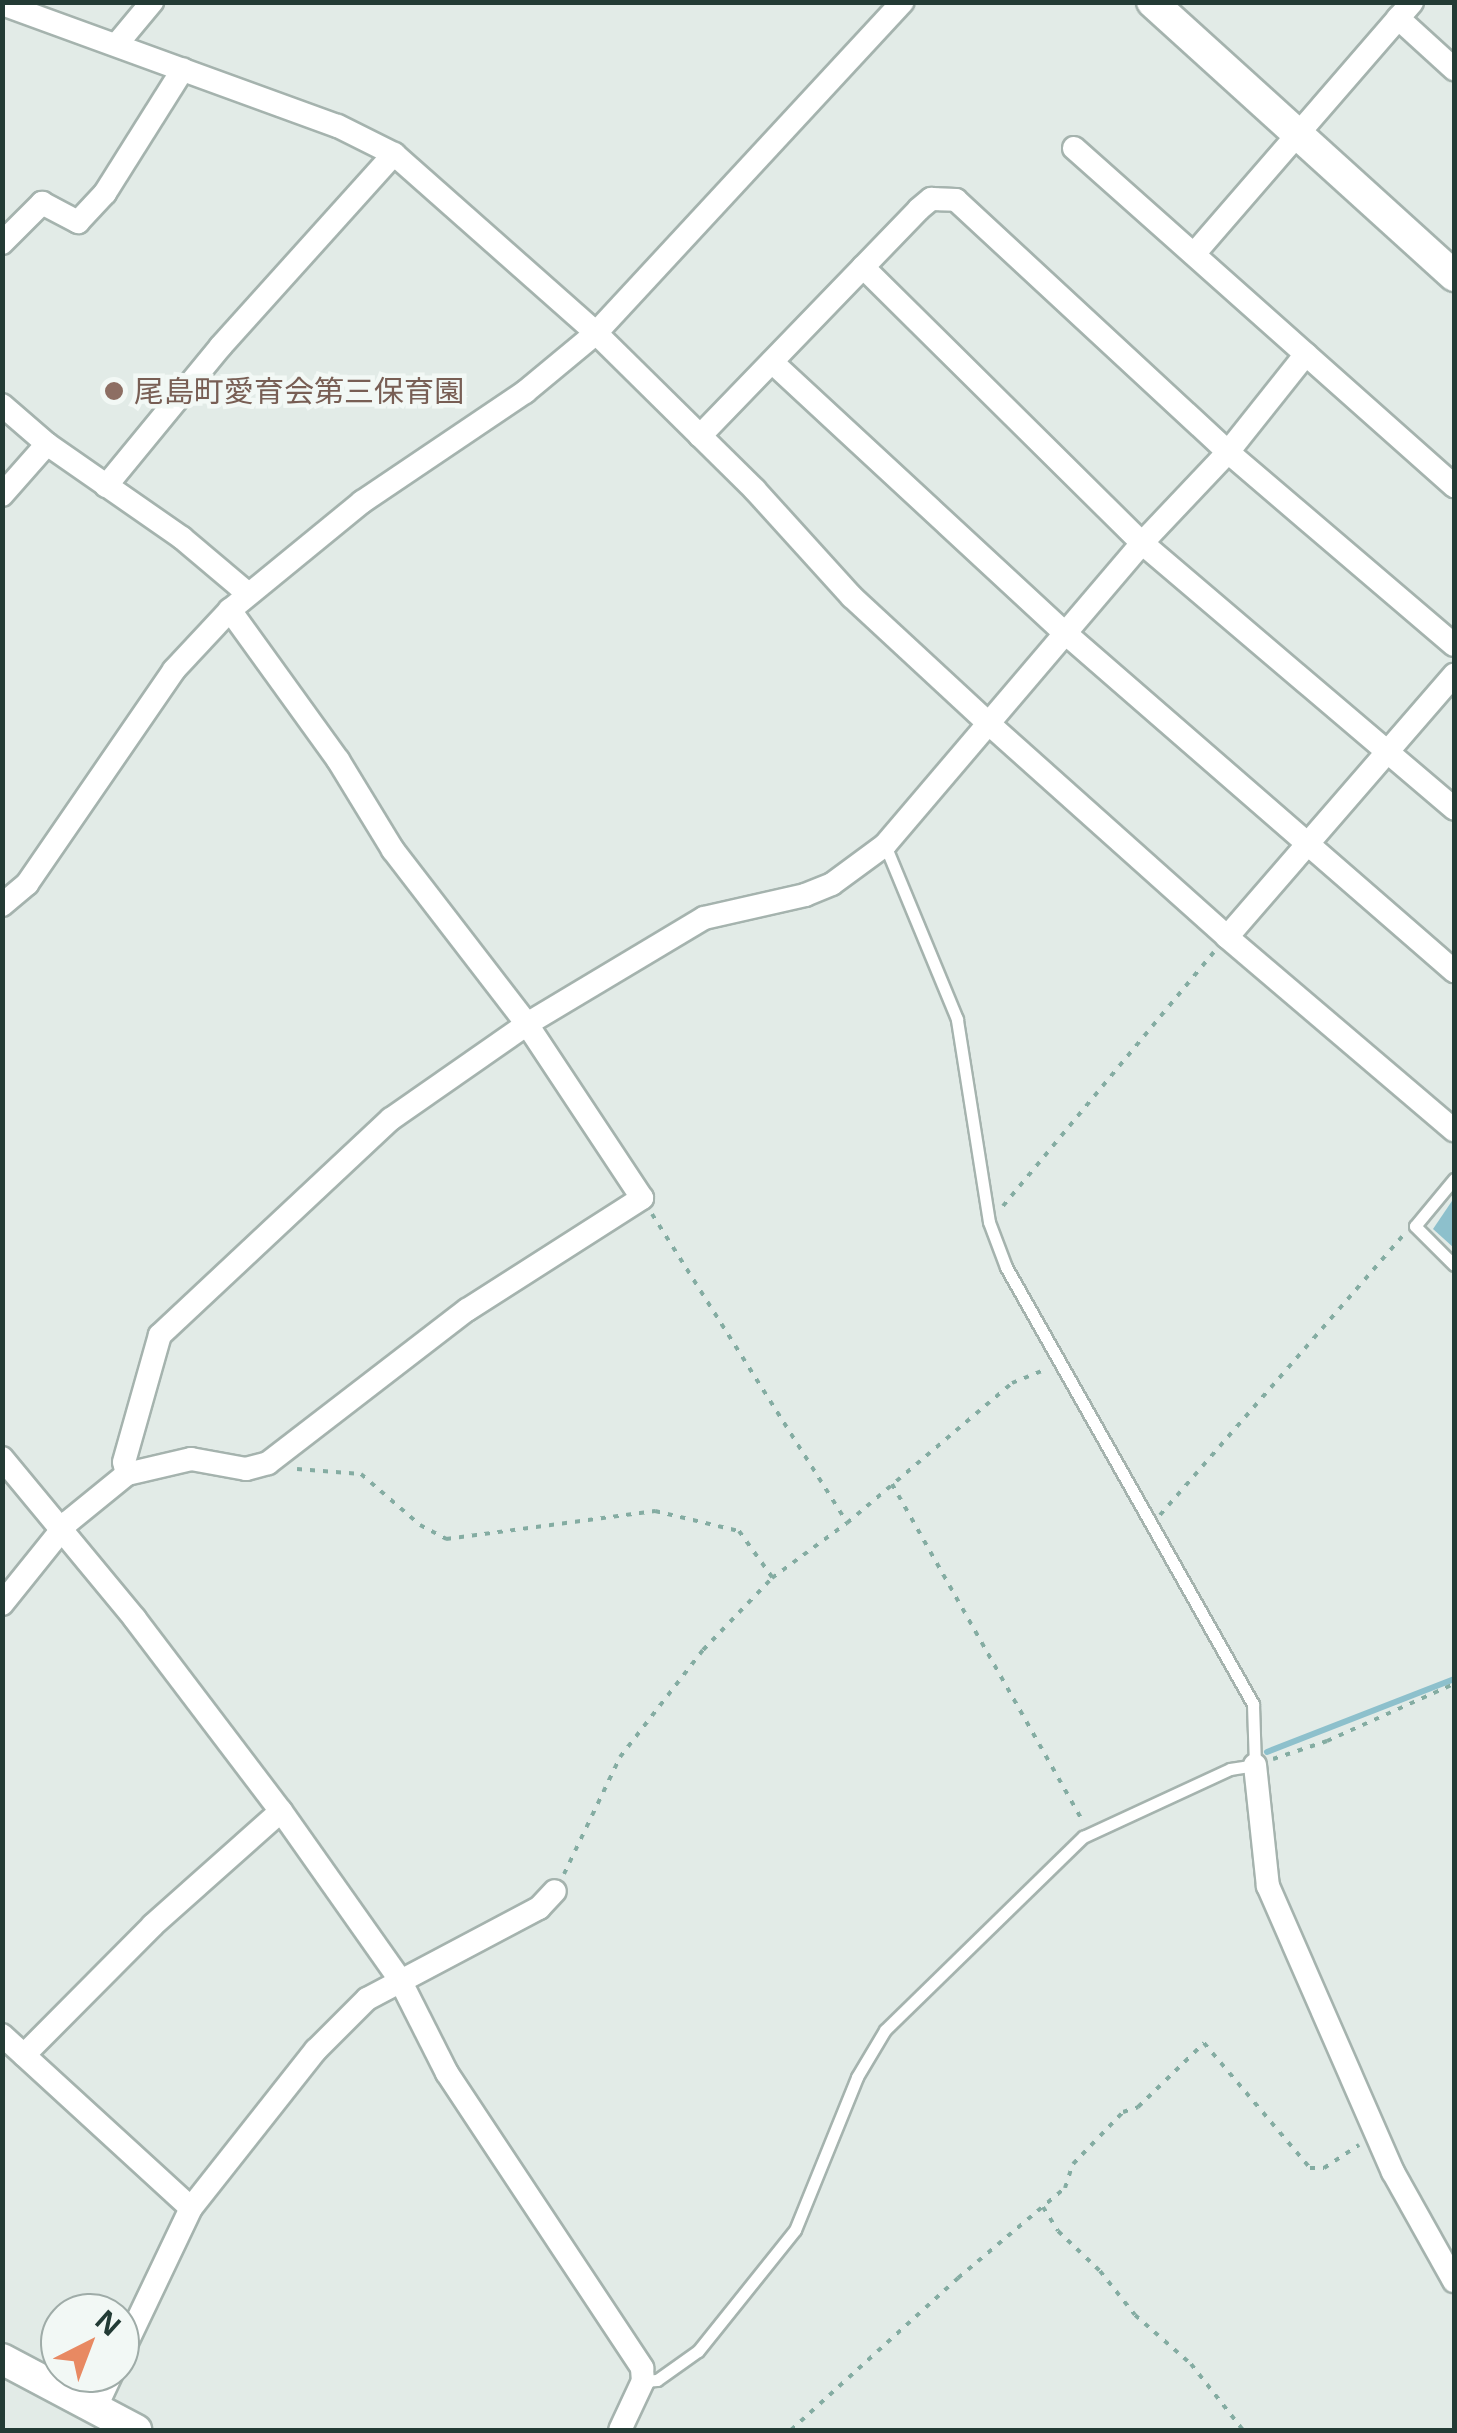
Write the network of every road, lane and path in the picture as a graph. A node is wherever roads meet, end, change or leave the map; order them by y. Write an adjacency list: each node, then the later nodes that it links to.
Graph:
1 (152, 2): 6 (street)
2 (903, 2): 16 (street)
3 (1152, 2): 9 (street)
4 (2, 4): 6 (street)
5 (1405, 10): 8 (street); 9 (street)
6 (118, 44): 7 (street)
7 (183, 68): 11 (street); 12 (street)
8 (1454, 69)
9 (1298, 133): 13 (street); 15 (street)
10 (1074, 148): 13 (street)
11 (394, 154): 16 (street); 24 (street)
12 (2, 243)
13 (1194, 254): 17 (street)
14 (864, 267): 18 (street); 22 (street); 26 (street)
15 (1454, 276)
16 (596, 333): 20 (street); 27 (street)
17 (1306, 354): 22 (street); 23 (street)
18 (772, 362): 20 (street); 29 (street)
19 (2, 405): 21 (street)
20 (700, 436): 32 (street)
21 (46, 444): 24 (street); 25 (street)
22 (1228, 452): 26 (street); 30 (street)
23 (1454, 483)
24 (106, 486): 27 (street)
25 (2, 495)
26 (1142, 543): 29 (street); 33 (street)
27 (248, 594): 28 (street)
28 (230, 610): 37 (street); 40 (street)
29 (1064, 632): 32 (street); 36 (street)
30 (1454, 645)
31 (1454, 675): 33 (street)
32 (988, 724): 35 (street); 38 (street)
33 (1388, 752): 34 (street); 36 (street)
34 (1454, 809)
35 (884, 845): 40 (street); 44 (lane)
36 (1306, 846): 38 (street); 39 (street)
37 (2, 905)
38 (1227, 937): 41 (street); 44 (path)
39 (1454, 971)
40 (527, 1024): 43 (street); 50 (street)
41 (1454, 1130)
42 (1454, 1179): 45 (lane)
43 (642, 1198): 49 (street); 52 (path)
44 (989, 1222): 47 (lane)
45 (1415, 1226): 46 (lane); 53 (path)
46 (1454, 1265)
47 (1059, 1364): 51 (path); 53 (lane)
48 (2, 1458): 54 (street)
49 (268, 1463): 50 (street); 55 (path)
50 (127, 1474): 54 (street)
51 (892, 1484): 52 (path); 60 (path)
52 (848, 1522): 55 (path)
53 (1152, 1525): 58 (lane)
54 (62, 1531): 56 (street); 59 (street)
55 (772, 1578): 61 (path)
56 (2, 1604)
57 (1454, 1684): 58 (path)
58 (1255, 1765): 60 (lane); 65 (street)
59 (281, 1811): 62 (street); 64 (street)
60 (1089, 1833): 71 (lane)
61 (555, 1891): 62 (street)
62 (400, 1980): 67 (street); 71 (street)
63 (2, 2035): 64 (street)
64 (24, 2054): 67 (street)
65 (1377, 2134): 66 (path); 68 (street)
66 (1043, 2207): 76 (path); 77 (path)
67 (191, 2208): 69 (street)
68 (1454, 2281)
69 (140, 2315)
70 (2, 2358): 73 (street)
71 (643, 2381): 75 (street)
72 (103, 2393): 73 (street)
73 (93, 2414): 74 (street)
74 (136, 2430)
75 (620, 2430)
76 (792, 2430)
77 (1242, 2430)

